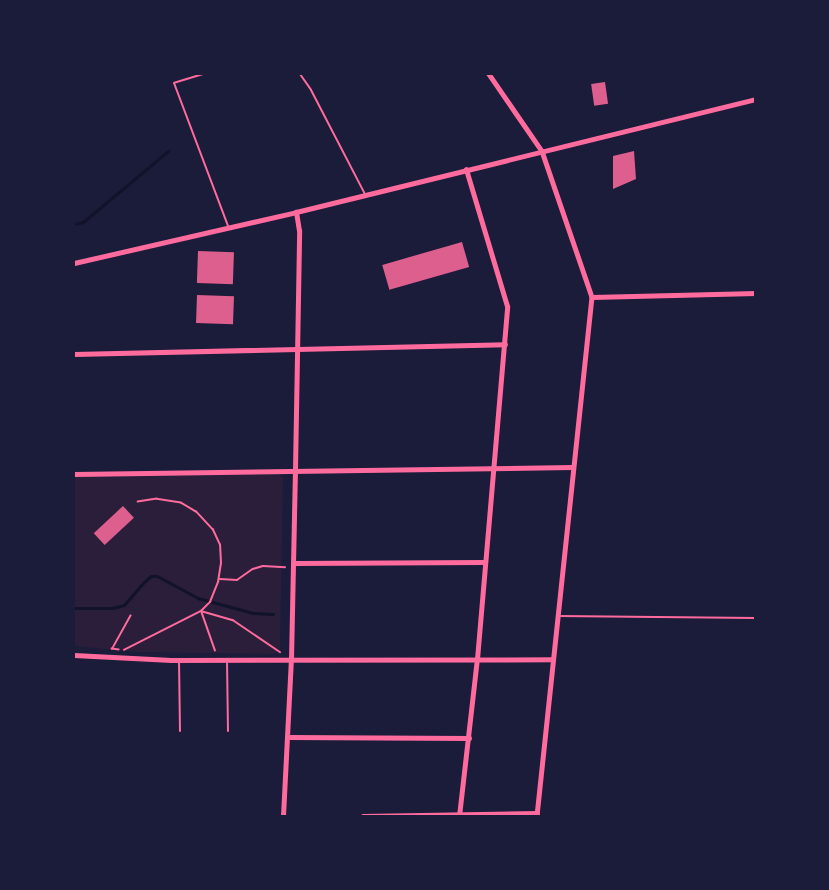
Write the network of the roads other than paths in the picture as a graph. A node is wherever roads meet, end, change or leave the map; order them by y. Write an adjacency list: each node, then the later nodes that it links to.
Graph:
1 (203, 74): 9 (lane)
2 (300, 74): 7 (lane)
3 (489, 74): 5 (street)
4 (756, 99): 5 (street)
5 (542, 151): 6 (street); 12 (street)
6 (466, 169): 7 (street); 13 (street)
7 (365, 194): 8 (street)
8 (296, 212): 9 (street); 14 (street)
9 (228, 226): 10 (street)
10 (74, 263)
11 (756, 293): 12 (street)
12 (592, 297): 17 (street)
13 (505, 344): 14 (street); 16 (street)
14 (297, 349): 15 (street); 18 (street)
15 (74, 354)
16 (494, 467): 17 (street); 18 (street); 20 (street)
17 (573, 467): 22 (street)
18 (296, 470): 19 (street); 21 (street)
19 (74, 474)
20 (484, 562): 21 (street); 25 (street)
21 (293, 566): 29 (street)
22 (558, 616): 23 (lane); 26 (street)
23 (756, 618)
24 (74, 655): 27 (street)
25 (477, 659): 26 (street); 29 (street); 33 (street)
26 (553, 659): 34 (street)
27 (178, 660): 28 (street); 30 (lane)
28 (227, 660): 29 (street); 31 (lane)
29 (291, 660): 32 (street)
30 (180, 730)
31 (228, 730)
32 (287, 736): 33 (street); 35 (street)
33 (469, 738): 37 (street)
34 (537, 815): 37 (street)
35 (283, 816)
36 (363, 816): 37 (street)
37 (459, 816)

